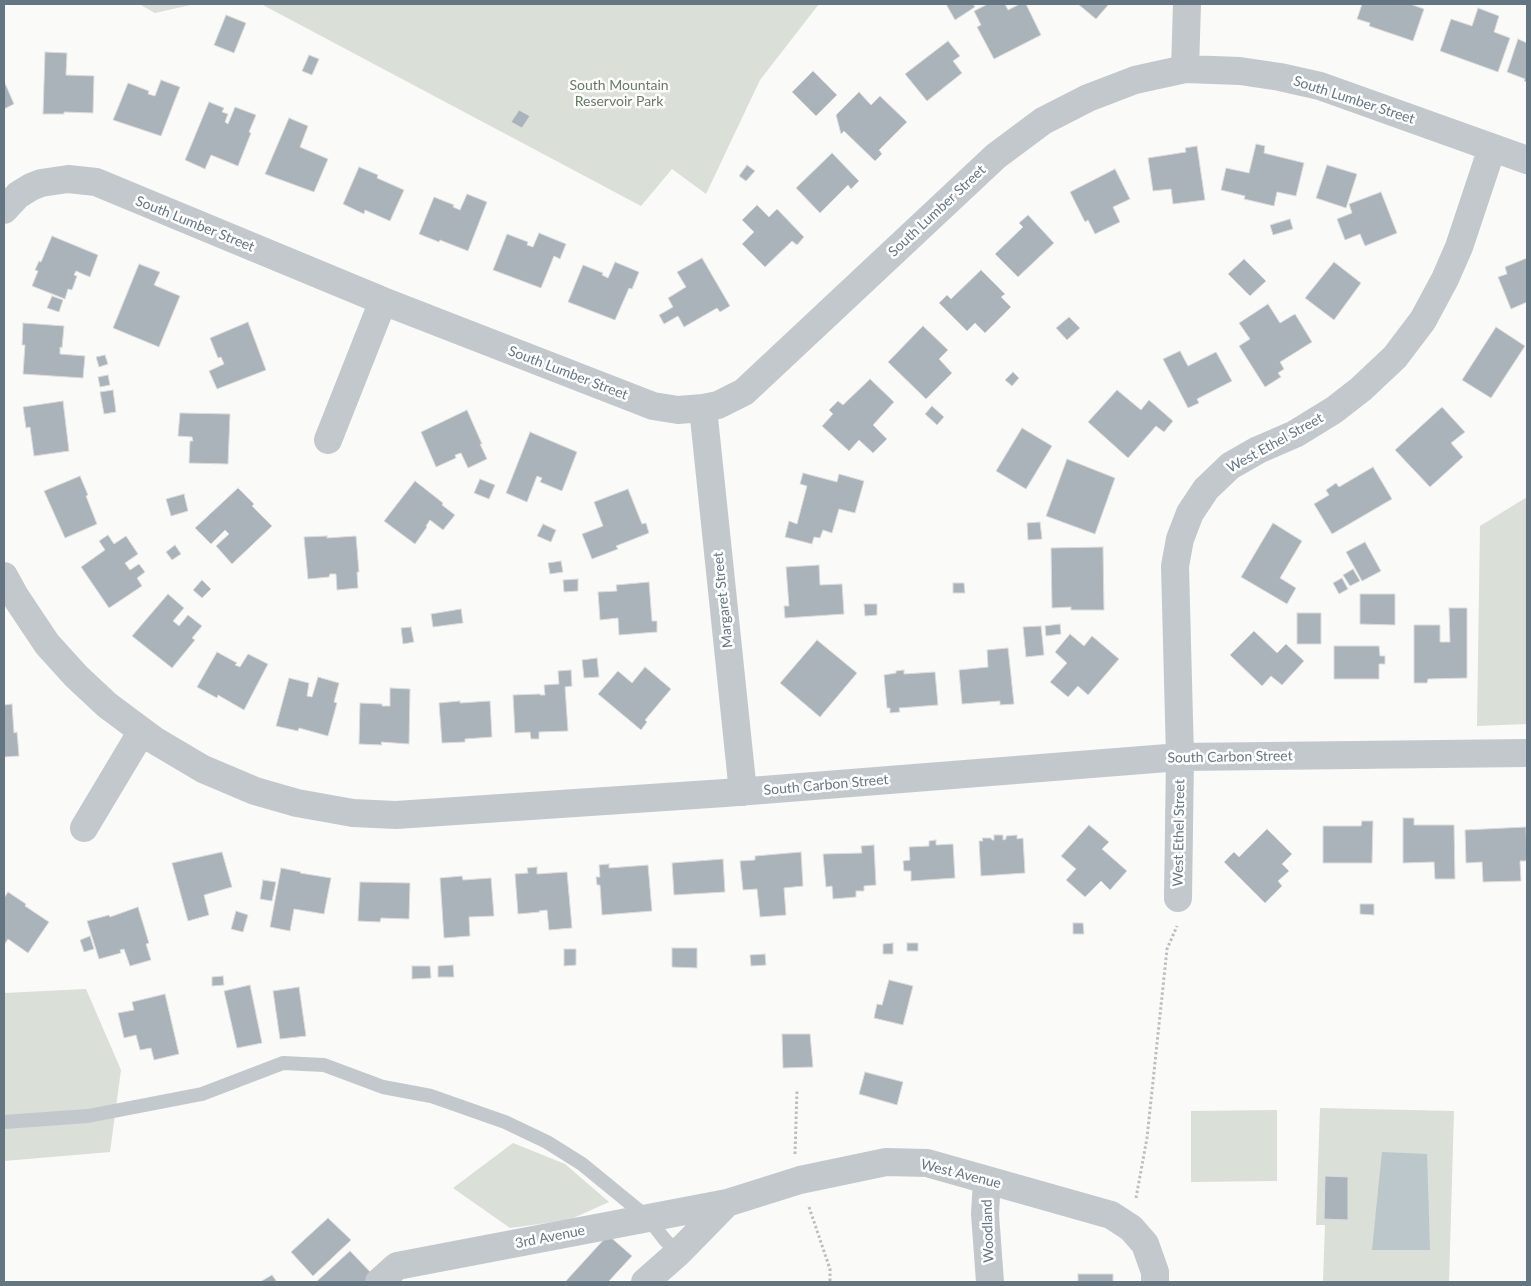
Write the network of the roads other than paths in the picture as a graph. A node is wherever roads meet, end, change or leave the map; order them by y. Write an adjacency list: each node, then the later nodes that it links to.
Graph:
1 (1187, 4): 2 (street)
2 (1185, 69): 3 (street, South Lumber Street); 7 (street, South Lumber Street)
3 (1492, 148): 4 (street, South Lumber Street); 12 (street, West Ethel Street)
4 (1527, 160)
5 (4, 210): 6 (street, South Lumber Street)
6 (383, 301): 7 (street, South Lumber Street); 8 (street)
7 (703, 408): 13 (street, Margaret Street)
8 (328, 440)
9 (4, 576): 10 (street, South Carbon Street)
10 (142, 731): 13 (street, South Carbon Street); 14 (street)
11 (1527, 754): 12 (street, South Carbon Street)
12 (1180, 757): 13 (street, South Carbon Street); 15 (street, West Ethel Street)
13 (743, 792)
14 (84, 828)
15 (1178, 898)
16 (4, 1122): 19 (lane)
17 (987, 1180): 18 (street, West Avenue); 23 (street, Woodland); 24 (street, West Avenue)
18 (727, 1202): 19 (street, 3rd Avenue); 20 (street)
19 (648, 1218): 20 (lane); 21 (street, 3rd Avenue)
20 (678, 1253): 22 (street)
21 (379, 1282)
22 (645, 1282)
23 (990, 1282)
24 (1155, 1282)

